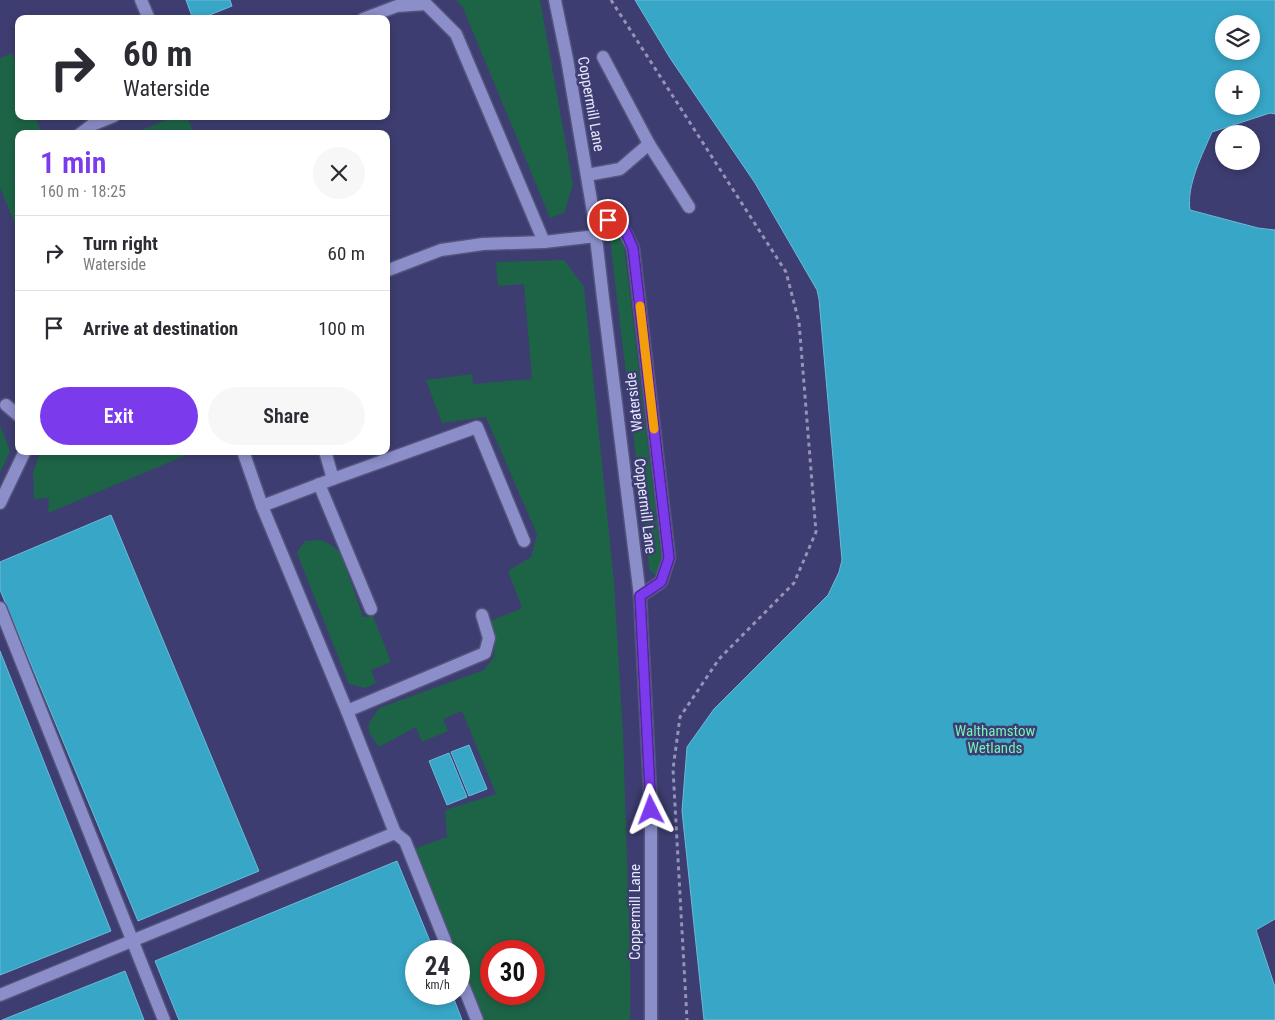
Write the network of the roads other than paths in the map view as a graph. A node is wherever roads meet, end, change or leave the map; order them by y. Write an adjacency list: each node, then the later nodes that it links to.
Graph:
1 (141, 0): 3 (street)
2 (555, 0): 9 (street, Coppermill Lane)
3 (147, 15)
4 (373, 15): 13 (street)
5 (603, 57): 8 (street)
6 (104, 120): 7 (street)
7 (85, 130)
8 (649, 144): 9 (street); 10 (street)
9 (586, 175): 11 (street, Coppermill Lane)
10 (689, 207)
11 (593, 212): 12 (street, Coppermill Lane); 25 (street, Waterside)
12 (596, 236): 13 (street); 25 (street, Coppermill Lane)
13 (544, 242): 14 (street)
14 (390, 269)
15 (6, 405): 16 (street)
16 (15, 413)
17 (23, 455): 22 (street)
18 (244, 455): 23 (street)
19 (326, 455): 20 (street)
20 (333, 479): 21 (street); 24 (street)
21 (319, 484): 23 (street); 27 (street)
22 (0, 503)
23 (262, 506): 29 (street)
24 (524, 541)
25 (640, 596): 37 (street, Coppermill Lane)
26 (0, 608): 32 (street)
27 (371, 609)
28 (482, 616): 29 (street)
29 (347, 711): 30 (street)
30 (395, 833): 31 (street); 32 (street)
31 (444, 940)
32 (133, 941): 33 (street); 35 (street)
33 (0, 995)
34 (470, 1002): 36 (street)
35 (164, 1020)
36 (477, 1020)
37 (651, 1020)

